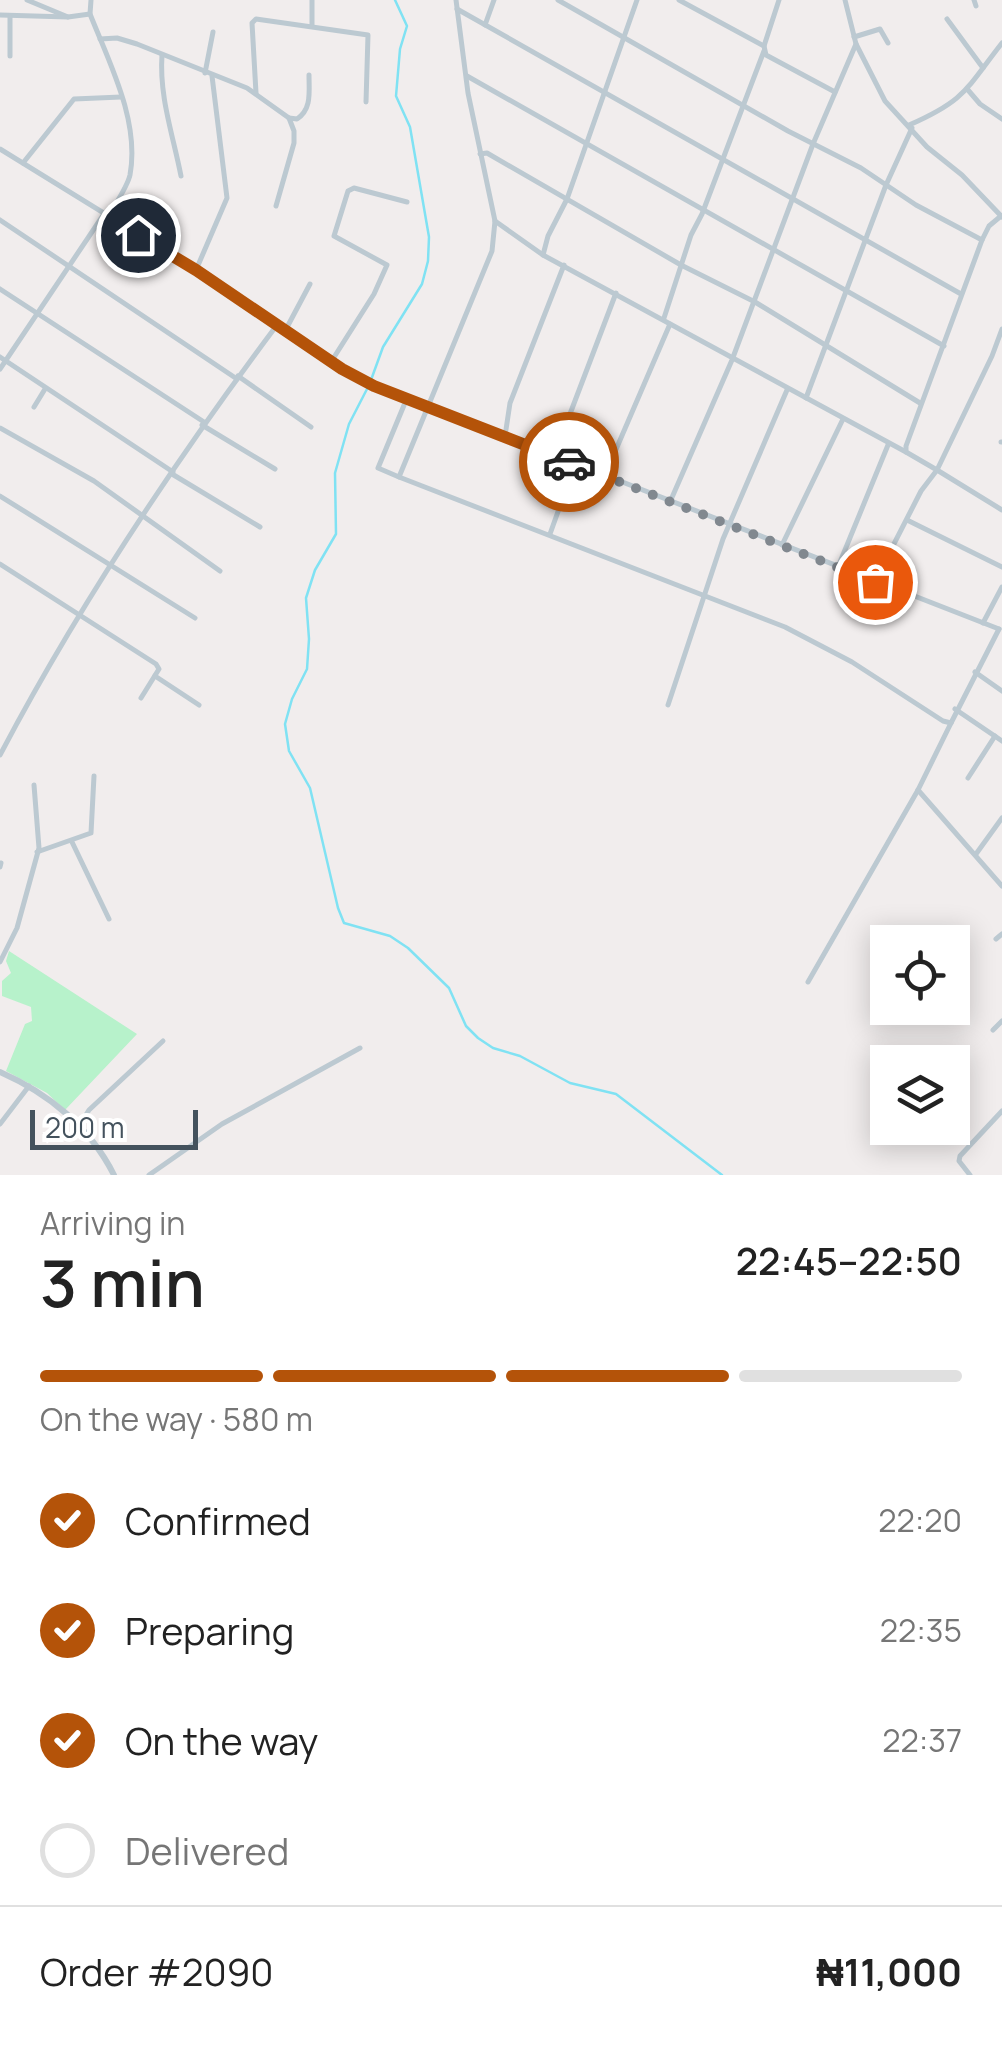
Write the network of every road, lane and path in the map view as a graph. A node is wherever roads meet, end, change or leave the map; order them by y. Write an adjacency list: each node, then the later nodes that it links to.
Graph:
1 (26, 0): 15 (street)
2 (90, 0): 12 (street)
3 (312, 0): 17 (street)
4 (456, 0): 11 (street)
5 (494, 0): 18 (street)
6 (558, 0): 20 (street)
7 (637, 0): 20 (street)
8 (679, 0): 25 (street)
9 (779, 0): 25 (street)
10 (845, 0): 22 (street)
11 (456, 9): 18 (street); 31 (street)
12 (90, 14): 15 (street); 21 (street)
13 (0, 15): 14 (street)
14 (10, 17): 15 (street); 27 (street)
15 (68, 17)
16 (947, 19): 28 (street)
17 (312, 25): 35 (street); 37 (street)
18 (484, 25): 33 (street)
19 (213, 32): 29 (street)
20 (623, 38): 33 (street); 38 (street)
21 (100, 39): 26 (street); 36 (street)
22 (855, 41): 24 (street); 34 (street); 41 (street)
23 (1002, 42): 28 (street)
24 (888, 43)
25 (764, 48): 34 (street); 38 (street)
26 (162, 54): 29 (street); 48 (street)
27 (10, 56)
28 (983, 68): 32 (street)
29 (208, 74): 35 (street); 66 (street)
30 (309, 76): 39 (street)
31 (467, 76): 42 (street); 45 (street)
32 (968, 90): 40 (street); 41 (street)
33 (604, 92): 42 (street); 46 (street)
34 (836, 92): 43 (street)
35 (256, 94): 39 (street)
36 (121, 97): 47 (street); 55 (street)
37 (366, 102)
38 (742, 105): 43 (street); 46 (street)
39 (288, 118): 53 (street)
40 (1002, 119)
41 (910, 126): 49 (street); 56 (street)
42 (586, 143): 50 (street); 54 (street)
43 (814, 144): 49 (street); 51 (street)
44 (0, 149): 47 (street)
45 (480, 154): 50 (street); 58 (street)
46 (722, 158): 51 (street); 54 (street)
47 (23, 163): 55 (street)
48 (181, 176)
49 (886, 185): 59 (street); 60 (street)
50 (567, 198): 62 (street); 65 (street)
51 (794, 198): 59 (street); 61 (street)
52 (408, 202): 85 (street)
53 (276, 206)
54 (703, 209): 61 (street); 65 (street)
55 (106, 215): 63 (street); 66 (street)
56 (1002, 216): 60 (street)
57 (0, 220): 63 (street)
58 (495, 221): 62 (street); 93 (street)
59 (866, 239): 69 (street); 71 (street)
60 (982, 240): 71 (street)
61 (774, 248): 69 (street); 72 (street)
62 (543, 255): 64 (street)
63 (70, 264): 73 (street); 87 (street)
64 (564, 265): 70 (street); 99 (street)
65 (680, 265): 72 (street); 74 (street)
66 (196, 270): 76 (street)
67 (310, 284): 78 (street)
68 (0, 289): 73 (street)
69 (847, 292): 79 (street); 80 (street)
70 (616, 293): 74 (street); 102 (street)
71 (961, 294): 79 (street)
72 (755, 302): 80 (street); 84 (street)
73 (36, 313): 83 (street); 96 (street)
74 (664, 318): 75 (street)
75 (670, 324): 84 (street); 107 (street)
76 (277, 325): 78 (street); 87 (street)
77 (1002, 328): 81 (street)
78 (285, 330): 85 (street)
79 (944, 346): 92 (street)
80 (826, 347): 91 (street); 92 (street)
81 (992, 356): 82 (street); 105 (street)
82 (1002, 357)
83 (3, 359): 86 (street); 88 (street)
84 (732, 360): 89 (street); 110 (street)
85 (331, 362): 90 (street)
86 (0, 369)
87 (237, 378): 96 (street); 97 (street)
88 (45, 388): 94 (street); 106 (street)
89 (788, 389): 91 (street); 114 (street)
90 (407, 398): 93 (street); 108 (street)
91 (806, 398): 95 (street)
92 (920, 402): 101 (street)
93 (429, 406): 99 (street); 108 (street)
94 (34, 408)
95 (844, 418): 100 (street); 117 (street)
96 (203, 424): 104 (street); 106 (street)
97 (310, 427)
98 (0, 428): 112 (street)
99 (504, 437): 102 (street)
100 (889, 444): 101 (street); 120 (street)
101 (906, 452): 105 (street)
102 (554, 456): 103 (street)
103 (575, 464): 107 (street); 116 (street)
104 (275, 469)
105 (937, 470): 111 (street); 113 (street)
106 (172, 473): 112 (street); 115 (street)
107 (605, 475): 110 (street)
108 (399, 477): 116 (street)
109 (0, 496): 119 (street)
110 (670, 502): 114 (street)
111 (1002, 510)
112 (142, 518): 119 (street); 122 (street)
113 (907, 520): 121 (street); 123 (street)
114 (728, 525): 117 (street); 125 (street)
115 (260, 527)
116 (550, 534): 125 (street)
117 (782, 545): 120 (street)
118 (0, 564): 126 (street)
119 (112, 565): 126 (street); 127 (street)
120 (838, 567): 123 (street)
121 (1002, 567)
122 (220, 571)
123 (875, 582): 128 (street)
124 (1002, 588): 128 (street)
125 (703, 594): 135 (street); 137 (street)
126 (80, 614): 131 (street); 140 (street)
127 (195, 618)
128 (983, 623): 129 (street)
129 (1001, 630): 130 (street)
130 (976, 672): 132 (street); 136 (street)
131 (155, 676): 133 (street); 134 (street)
132 (1002, 691)
133 (141, 698)
134 (199, 705)
135 (668, 705)
136 (956, 709): 137 (street); 138 (street)
137 (951, 723): 144 (street)
138 (995, 736): 139 (street); 142 (street)
139 (1002, 741)
140 (0, 756)
141 (94, 776): 146 (street)
142 (968, 778)
143 (34, 784): 147 (street)
144 (918, 790): 148 (street); 152 (street)
145 (1002, 818): 148 (street)
146 (72, 842): 147 (street); 150 (street)
147 (37, 852): 151 (street)
148 (976, 854): 149 (street)
149 (1002, 886)
150 (108, 919)
151 (0, 962)
152 (808, 982)
153 (1002, 1021): 154 (street)
154 (992, 1030)
155 (163, 1041): 161 (street)
156 (360, 1048): 163 (street)
157 (0, 1072): 158 (street)
158 (29, 1086): 160 (street); 161 (street)
159 (1002, 1111): 164 (street)
160 (0, 1124)
161 (79, 1126): 162 (street)
162 (114, 1175)
163 (150, 1175)
164 (970, 1175)

